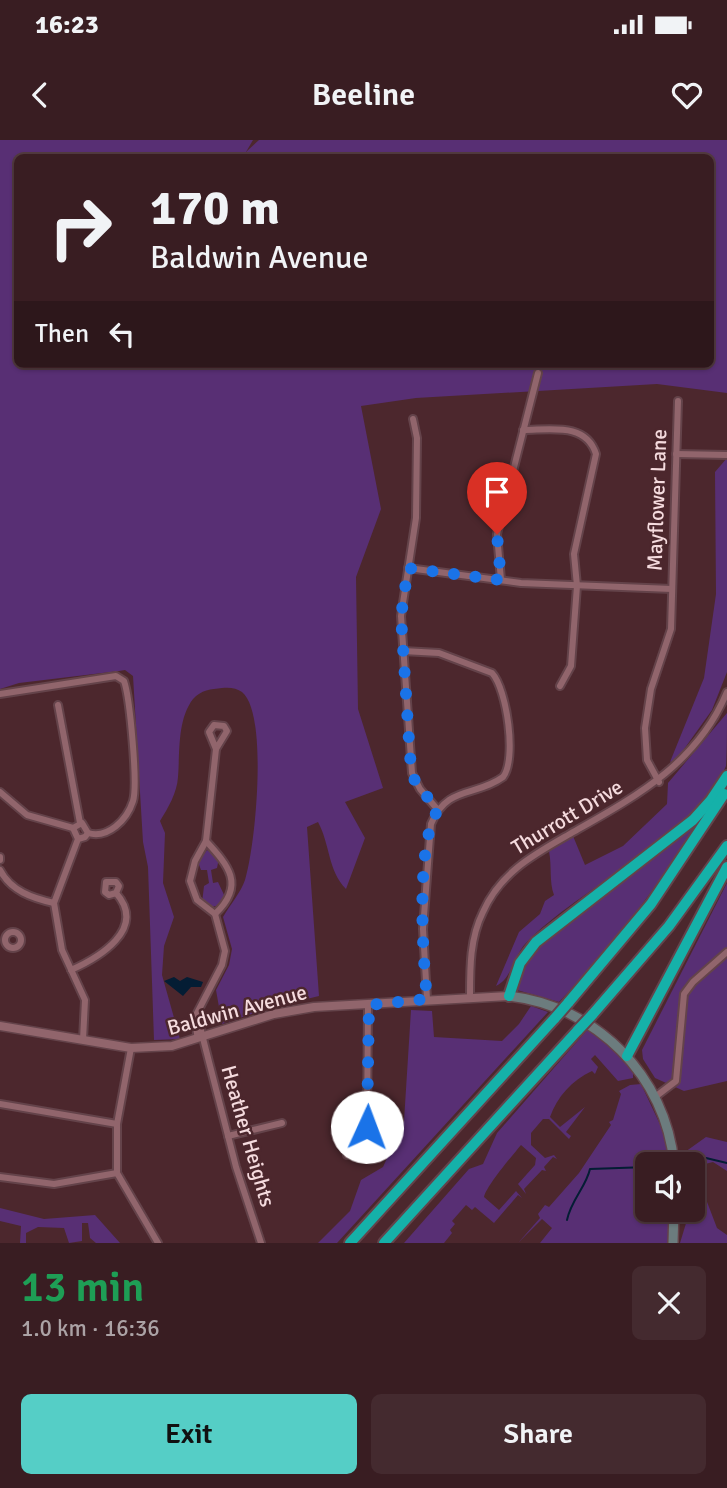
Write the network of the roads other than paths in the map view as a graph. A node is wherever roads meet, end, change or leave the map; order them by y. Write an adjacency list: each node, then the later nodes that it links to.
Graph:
1 (538, 373): 4 (street)
2 (678, 401): 5 (street, Mayflower Lane)
3 (413, 419): 7 (street)
4 (523, 430): 8 (street); 9 (street)
5 (676, 454): 6 (street); 10 (street, Mayflower Lane)
6 (727, 456)
7 (408, 568): 8 (street, Mayflower Lane); 11 (street)
8 (501, 580): 9 (street, Mayflower Lane)
9 (578, 586): 10 (street, Mayflower Lane); 12 (street)
10 (672, 589): 18 (street)
11 (403, 651): 21 (street); 21 (street)
12 (560, 686)
13 (727, 692): 18 (street, Thurrott Drive)
14 (0, 694): 24 (street)
15 (58, 705): 22 (street)
16 (216, 749): 26 (street)
17 (727, 776): 38 (highway)
18 (659, 782): 37 (street, Thurrott Drive)
19 (727, 788): 58 (highway, bridge)
20 (0, 792): 23 (street)
21 (438, 810): 39 (street)
22 (80, 823): 23 (street); 24 (street)
23 (73, 828): 25 (street)
24 (88, 833): 25 (street)
25 (78, 839): 31 (street)
26 (206, 841): 32 (street); 32 (street)
27 (727, 846): 59 (highway, bridge)
28 (727, 867): 45 (highway)
29 (0, 870): 31 (street)
30 (116, 893): 36 (street)
31 (54, 903): 36 (street)
32 (215, 914): 42 (street, Heather Heights)
33 (0, 929): 34 (street)
34 (6, 934)
35 (727, 952): 46 (street)
36 (71, 970): 43 (street)
37 (470, 995): 38 (street, Baldwin Avenue); 39 (street, Baldwin Avenue)
38 (509, 996): 45 (main road, Baldwin Avenue)
39 (427, 999): 40 (street, Baldwin Avenue)
40 (369, 1005): 42 (street, Baldwin Avenue); 52 (street)
41 (0, 1026): 43 (street, Baldwin Avenue)
42 (202, 1038): 44 (street, Baldwin Avenue); 50 (street, Heather Heights)
43 (83, 1040): 44 (street, Baldwin Avenue)
44 (131, 1048): 49 (street)
45 (627, 1056): 46 (main road, Baldwin Avenue)
46 (655, 1097): 51 (main road, Baldwin Avenue)
47 (0, 1104): 49 (street)
48 (282, 1123): 50 (street)
49 (117, 1124): 53 (street)
50 (228, 1136): 57 (street, Heather Heights)
51 (672, 1152)
52 (346, 1155)
53 (117, 1173): 54 (street); 56 (street)
54 (0, 1177)
55 (674, 1222): 60 (main road)
56 (158, 1243)
57 (261, 1243)
58 (351, 1243)
59 (384, 1243)
60 (673, 1243)

